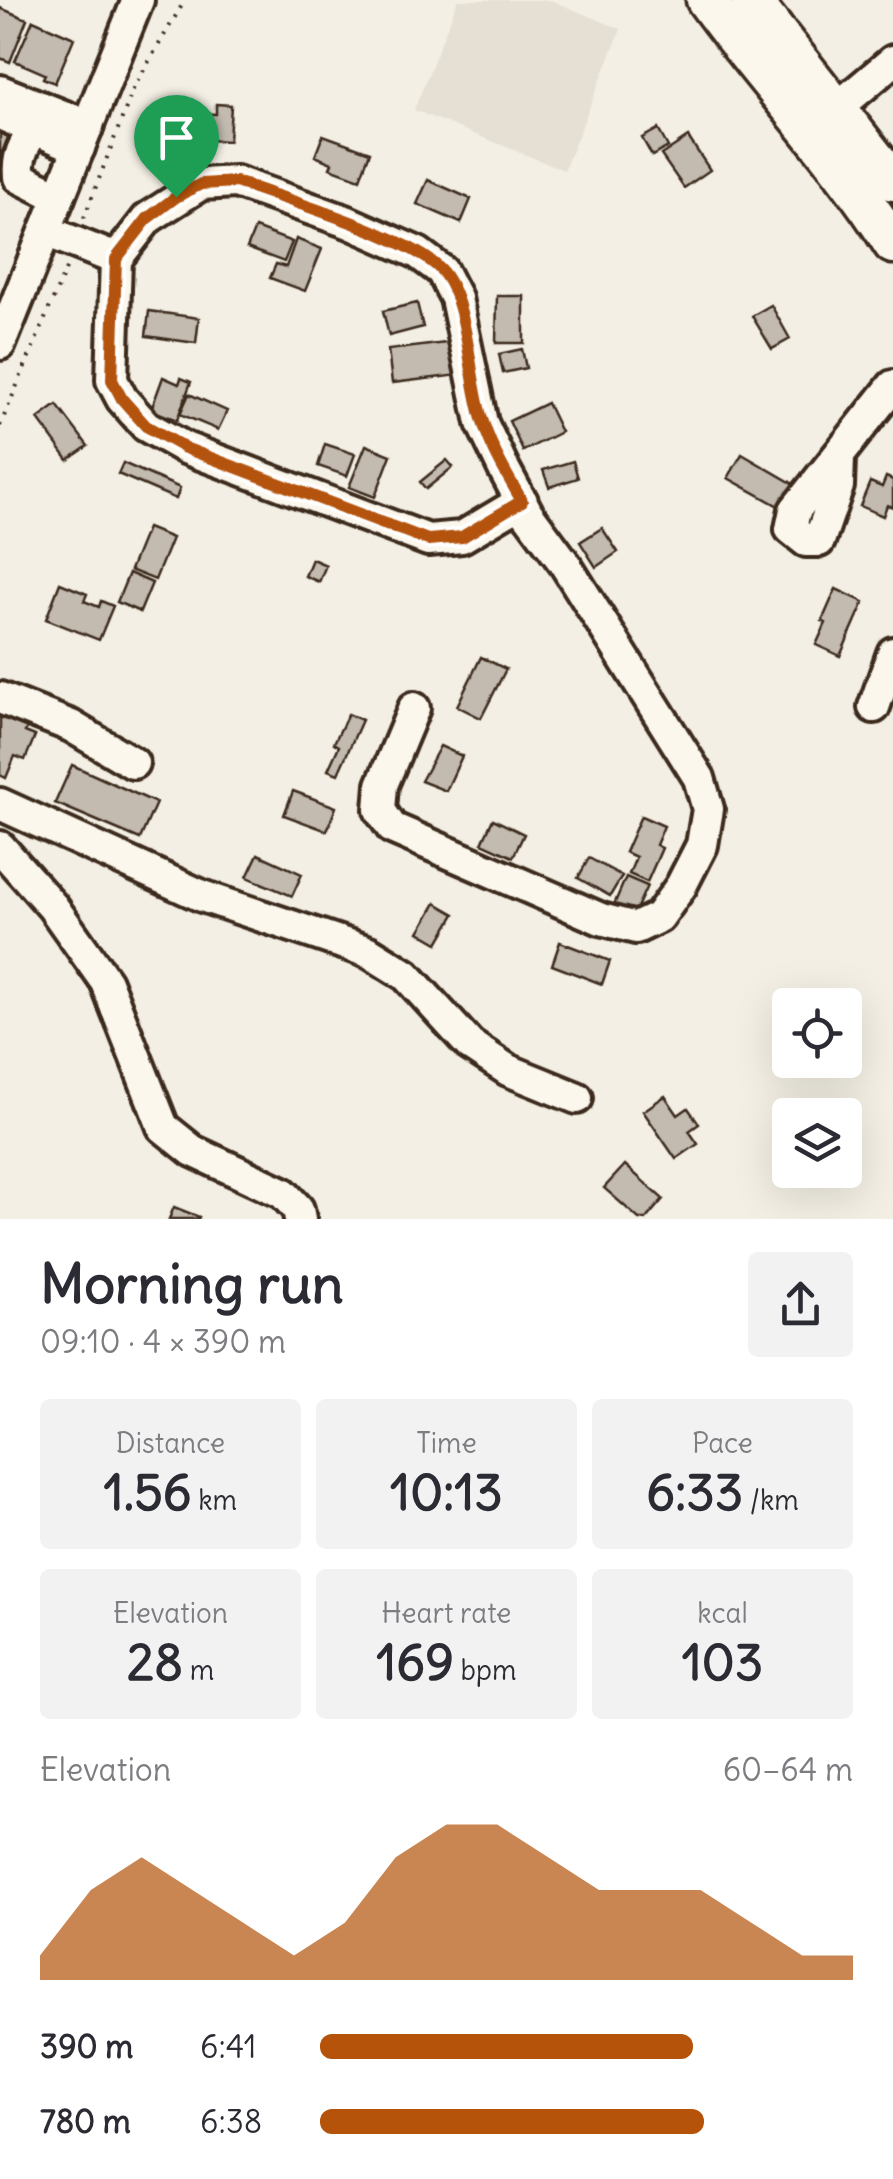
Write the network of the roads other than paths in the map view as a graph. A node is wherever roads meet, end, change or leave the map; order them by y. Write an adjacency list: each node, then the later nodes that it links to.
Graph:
1 (138, 0): 9 (street)
2 (706, 0): 13 (main road)
3 (751, 0): 6 (main road)
4 (893, 62): 6 (street)
5 (0, 91): 9 (street)
6 (837, 108): 10 (main road)
7 (0, 114): 8 (street)
8 (35, 128): 9 (street); 11 (street)
9 (84, 137): 11 (street)
10 (893, 181)
11 (60, 197): 12 (street)
12 (60, 237): 14 (street); 15 (street)
13 (893, 244)
14 (116, 259): 18 (street); 18 (street)
15 (0, 344)
16 (893, 386): 17 (street)
17 (838, 456)
18 (522, 501): 22 (street)
19 (893, 653): 21 (street)
20 (0, 698): 23 (street)
21 (874, 707)
22 (414, 708)
23 (134, 763)
24 (0, 804): 26 (street)
25 (0, 847): 27 (street)
26 (578, 1098)
27 (300, 1219)

